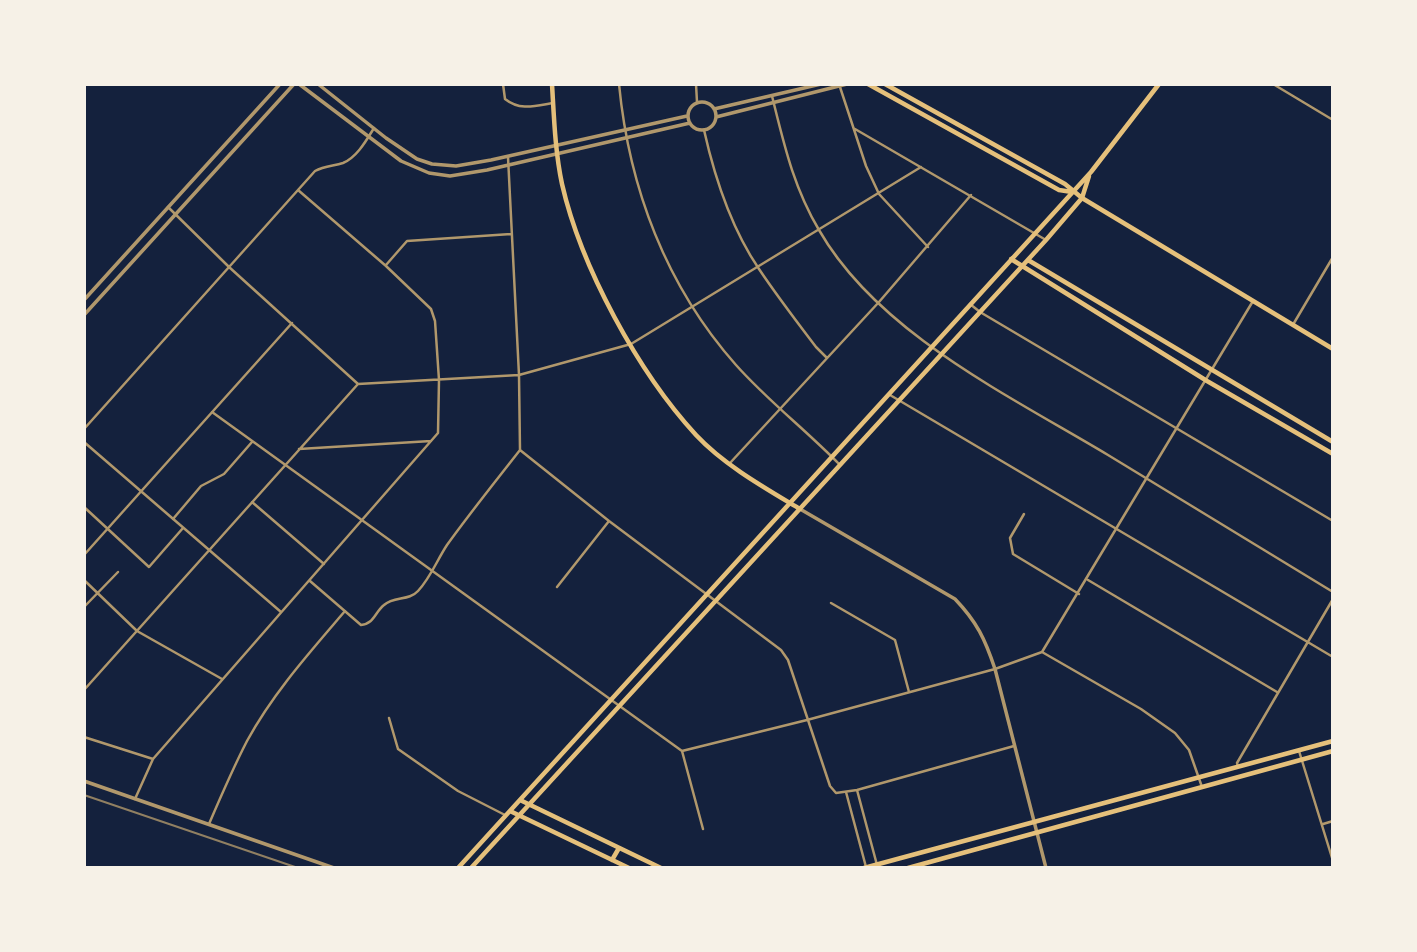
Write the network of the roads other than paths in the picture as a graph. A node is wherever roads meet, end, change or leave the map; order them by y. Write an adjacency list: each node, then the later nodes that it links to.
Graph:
1 (280, 84): 41 (street)
2 (296, 84): 28 (street); 42 (street)
3 (318, 84): 24 (street)
4 (503, 84): 17 (street)
5 (552, 84): 17 (main road)
6 (620, 84): 26 (street)
7 (696, 84): 16 (street)
8 (821, 84): 15 (street)
9 (847, 84): 14 (street)
10 (868, 84): 37 (main road)
11 (885, 84): 37 (main road)
12 (1159, 84): 35 (main road)
13 (1273, 84): 22 (street)
14 (840, 86): 18 (street); 25 (street)
15 (772, 96): 18 (street); 19 (street)
16 (697, 102): 19 (street); 20 (street)
17 (553, 103): 30 (main road)
18 (774, 103): 21 (street); 43 (street)
19 (714, 109): 21 (street)
20 (687, 116): 23 (street); 26 (street)
21 (716, 117): 27 (street)
22 (1333, 120)
23 (690, 123): 27 (street); 29 (street)
24 (374, 128): 28 (street); 32 (street)
25 (855, 129): 34 (street); 38 (street)
26 (625, 130): 29 (street); 30 (street)
27 (704, 130): 55 (street)
28 (368, 138): 33 (street); 36 (street)
29 (626, 138): 31 (street); 60 (street)
30 (556, 146): 31 (main road); 32 (street)
31 (557, 154): 33 (street); 65 (main road)
32 (508, 157): 33 (street)
33 (509, 165): 44 (street)
34 (922, 167): 38 (street); 39 (street)
35 (1091, 172): 37 (main road); 40 (main road)
36 (298, 190): 52 (street); 53 (street)
37 (1072, 192): 40 (main road); 45 (main road)
38 (879, 194): 43 (street); 47 (street)
39 (971, 195): 45 (street); 47 (street)
40 (1082, 198): 46 (main road); 57 (main road)
41 (168, 207): 42 (street); 56 (street)
42 (175, 215): 53 (street); 62 (street)
43 (819, 230): 55 (street); 58 (street)
44 (511, 234): 52 (street); 71 (street)
45 (1034, 234): 46 (street); 48 (main road)
46 (1046, 240): 51 (main road)
47 (928, 247): 58 (street)
48 (1018, 252): 50 (main road); 51 (street)
49 (1333, 257): 64 (street)
50 (1011, 260): 54 (main road); 59 (main road)
51 (1028, 260): 54 (main road); 70 (main road)
52 (386, 266): 72 (street)
53 (229, 267): 63 (street); 79 (street)
54 (1021, 267): 61 (main road); 73 (main road)
55 (758, 268): 60 (street); 69 (street)
56 (84, 300)
57 (1253, 301): 64 (main road); 70 (street)
58 (879, 302): 66 (street); 69 (street)
59 (970, 304): 61 (street); 66 (main road)
60 (693, 307): 65 (street); 77 (street)
61 (980, 313): 68 (main road); 80 (street)
62 (84, 315)
63 (292, 323): 74 (street); 78 (street)
64 (1293, 324): 67 (main road)
65 (631, 344): 71 (street); 89 (main road)
66 (931, 348): 68 (street); 75 (main road)
67 (1333, 349)
68 (941, 355): 76 (main road); 92 (street)
69 (827, 358): 77 (street)
70 (1213, 370): 73 (street); 84 (main road)
71 (519, 375): 72 (street); 86 (street)
72 (439, 380): 74 (street); 81 (street)
73 (1207, 380): 80 (street); 87 (main road)
74 (358, 384): 85 (street)
75 (889, 394): 76 (street); 88 (main road)
76 (899, 401): 91 (main road); 105 (street)
77 (779, 410): 88 (street); 89 (street)
78 (212, 412): 83 (street); 93 (street)
79 (84, 429)
80 (1178, 429): 92 (street); 102 (street)
81 (431, 441): 85 (street); 100 (street)
82 (84, 442): 93 (street)
83 (252, 442): 90 (street); 99 (street)
84 (1333, 442)
85 (299, 449): 90 (street)
86 (520, 450): 101 (street); 110 (street)
87 (1333, 454)
88 (832, 457): 91 (street); 95 (main road)
89 (730, 463): 95 (main road)
90 (285, 465): 94 (street); 100 (street)
91 (840, 465): 97 (main road)
92 (1148, 478): 105 (street); 116 (street)
93 (141, 492): 99 (street); 104 (street)
94 (252, 502): 106 (street); 108 (street)
95 (790, 503): 97 (main road); 117 (main road)
96 (84, 507): 104 (street)
97 (800, 509): 120 (main road); 129 (street)
98 (1024, 513): 118 (street)
99 (172, 520): 103 (street)
100 (362, 520): 108 (street); 110 (street)
101 (609, 521): 114 (street); 117 (street)
102 (1333, 521)
103 (183, 528): 104 (street); 106 (street)
104 (108, 529): 107 (street)
105 (1117, 529): 113 (street); 126 (street)
106 (208, 551): 124 (street); 125 (street)
107 (84, 555)
108 (324, 564): 112 (street)
109 (118, 572): 115 (street)
110 (433, 572): 123 (street); 134 (street)
111 (84, 580): 115 (street)
112 (309, 580): 123 (street); 124 (street)
113 (1088, 580): 118 (street); 133 (street)
114 (557, 587)
115 (97, 592): 122 (street); 125 (street)
116 (1333, 593)
117 (707, 594): 120 (street); 134 (main road)
118 (1079, 594): 127 (street)
119 (1333, 599): 126 (street)
120 (715, 601): 135 (main road); 137 (street)
121 (831, 603): 132 (street)
122 (84, 607)
123 (345, 611): 159 (street)
124 (281, 612): 130 (street)
125 (137, 631): 130 (street); 131 (street)
126 (1308, 641): 128 (street); 133 (street)
127 (1042, 652): 129 (street); 147 (street)
128 (1333, 657)
129 (995, 669): 132 (street); 140 (street)
130 (222, 679): 144 (street)
131 (84, 690)
132 (909, 692): 137 (street)
133 (1277, 692): 146 (street)
134 (611, 699): 135 (street); 153 (main road)
135 (619, 706): 142 (street); 154 (main road)
136 (389, 719): 155 (street)
137 (807, 720): 142 (street); 151 (street)
138 (84, 737): 144 (street)
139 (1333, 741): 141 (main road)
140 (1014, 746): 150 (street); 158 (street)
141 (1299, 750): 145 (street); 146 (main road)
142 (682, 751): 161 (street)
143 (1333, 751): 145 (main road)
144 (153, 759): 152 (street)
145 (1301, 760): 149 (main road); 160 (street)
146 (1238, 767): 147 (main road)
147 (1199, 777): 149 (street); 158 (main road)
148 (84, 781): 152 (street)
149 (1202, 787): 162 (main road)
150 (857, 790): 151 (street); 166 (street)
151 (846, 792): 172 (street)
152 (135, 799): 159 (street)
153 (519, 800): 154 (main road); 155 (main road)
154 (528, 805): 156 (main road); 163 (main road)
155 (507, 814): 156 (main road); 168 (main road)
156 (518, 816): 164 (main road); 169 (main road)
157 (1333, 821): 160 (street)
158 (1035, 822): 162 (street); 166 (main road)
159 (209, 824): 167 (street)
160 (1321, 824): 165 (street)
161 (702, 829)
162 (1037, 832): 173 (main road); 174 (street)
163 (619, 848): 164 (main road); 171 (main road)
164 (612, 860): 170 (main road)
165 (1333, 861)
166 (877, 866): 172 (main road)
167 (334, 868)
168 (458, 868)
169 (471, 868)
170 (629, 868)
171 (661, 868)
172 (866, 868)
173 (908, 868)
174 (1046, 868)

